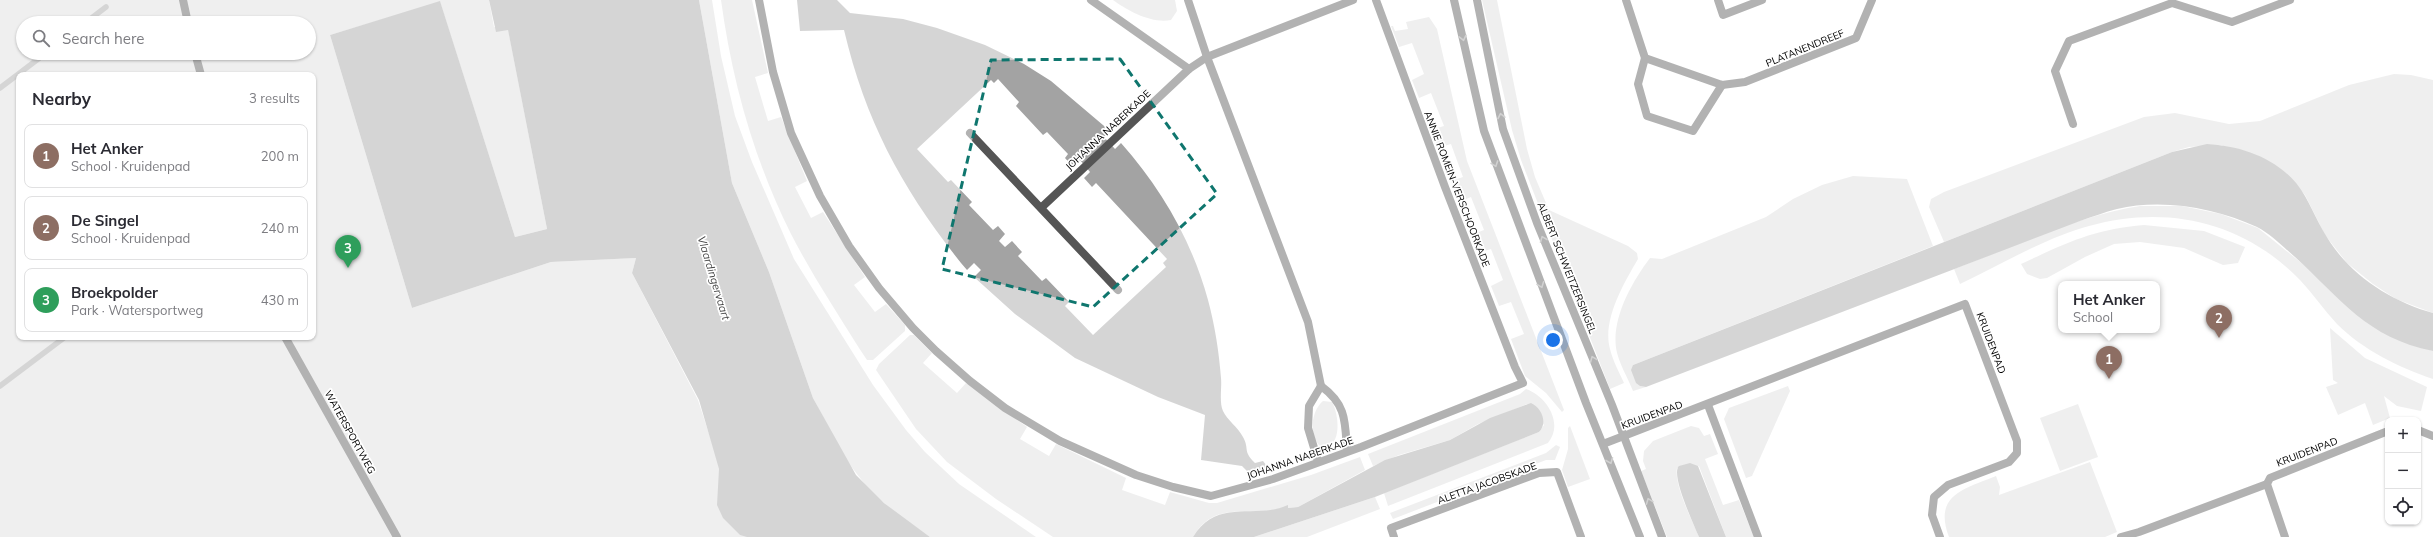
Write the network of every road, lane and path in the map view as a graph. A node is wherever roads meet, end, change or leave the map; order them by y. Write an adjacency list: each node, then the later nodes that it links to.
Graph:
1 (183, 0): 15 (street)
2 (759, 0): 36 (street, JOHANNA NABERKADE)
3 (1091, 0): 19 (street)
4 (1188, 0): 16 (street)
5 (1353, 0): 16 (street)
6 (1376, 0): 27 (street, ANNIE ROMEIN-VERSCHOORKADE)
7 (1454, 0): 34 (street, one-way to 34)
8 (1476, 0): 32 (street, ALBERT SCHWEITZERSINGEL, one-way to 8)
9 (1626, 0): 17 (street)
10 (1718, 0): 11 (street)
11 (1762, 0)
12 (1872, 0): 21 (street, PLATANENDREEF)
13 (2290, 0): 14 (street)
14 (2172, 1): 22 (street)
15 (186, 16)
16 (1207, 57): 19 (street, JOHANNA NABERKADE); 28 (street)
17 (1645, 58): 21 (street, PLATANENDREEF); 21 (street)
18 (197, 60): 20 (street)
19 (1188, 69): 24 (street, JOHANNA NABERKADE)
20 (200, 72)
21 (1722, 85)
22 (2073, 124)
23 (970, 133): 24 (street)
24 (1042, 206): 25 (street)
25 (1118, 290)
26 (287, 340): 38 (street, WATERSPORTWEG)
27 (1523, 382): 35 (street, JOHANNA NABERKADE)
28 (1322, 386): 35 (street); 36 (street)
29 (1708, 405): 32 (street, KRUIDENPAD); 43 (street); 44 (street, KRUIDENPAD)
30 (2421, 431): 33 (street)
31 (2385, 432): 37 (street, KRUIDENPAD)
32 (1624, 436): 34 (street, KRUIDENPAD); 42 (street, ALBERT SCHWEITZERSINGEL, one-way to 32)
33 (2433, 436)
34 (1603, 444): 41 (street, one-way to 41)
35 (1347, 451): 36 (street, JOHANNA NABERKADE)
36 (1318, 461)
37 (2267, 484): 45 (street, KRUIDENPAD); 46 (street)
38 (397, 537)
39 (1394, 537): 40 (street, ALETTA JACOBSKADE)
40 (1581, 537)
41 (1640, 537)
42 (1662, 537)
43 (1758, 537)
44 (1940, 537)
45 (2121, 537)
46 (2285, 537)

